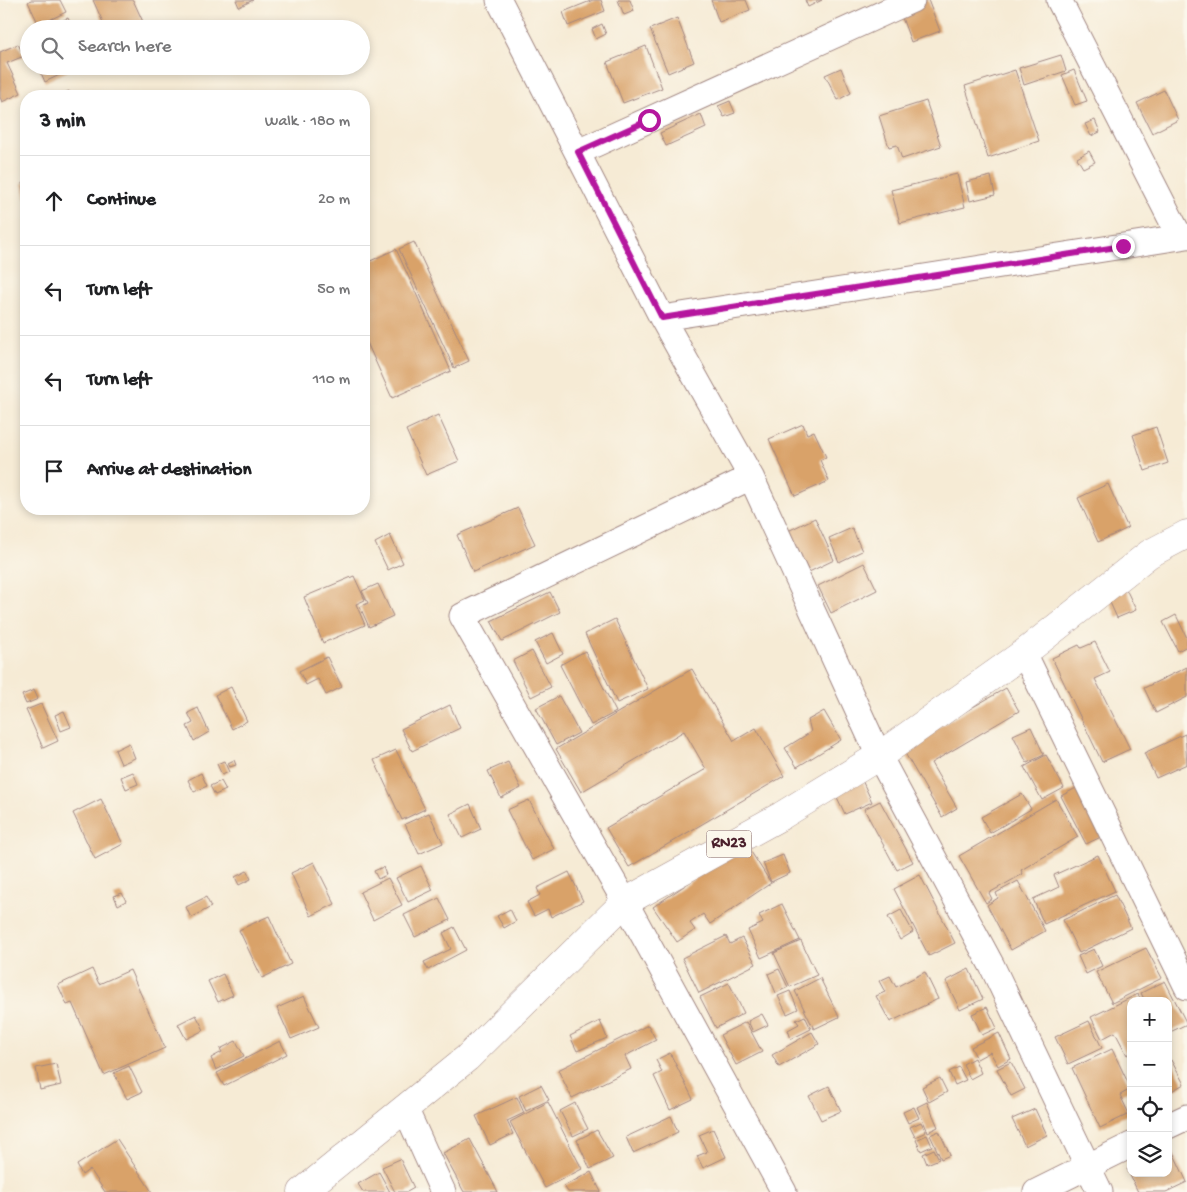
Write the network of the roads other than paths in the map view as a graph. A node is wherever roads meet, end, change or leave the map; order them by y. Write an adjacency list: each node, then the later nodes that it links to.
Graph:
1 (499, 0): 4 (street)
2 (912, 0): 4 (street)
3 (1059, 0): 5 (street)
4 (578, 152): 6 (street)
5 (1184, 236): 6 (street)
6 (662, 318): 7 (street)
7 (751, 477): 10 (street); 11 (street)
8 (1187, 534): 9 (main road, RN23)
9 (1024, 653): 10 (main road, RN23); 12 (street)
10 (878, 756): 11 (main road, RN23); 17 (street)
11 (625, 902): 13 (main road, RN23); 20 (street)
12 (1187, 987)
13 (405, 1108): 18 (main road, RN23); 19 (street)
14 (1187, 1117): 15 (street)
15 (1172, 1124)
16 (1127, 1147): 17 (street)
17 (1086, 1166): 21 (street); 22 (street)
18 (302, 1192)
19 (443, 1192)
20 (784, 1192)
21 (1036, 1192)
22 (1100, 1192)

